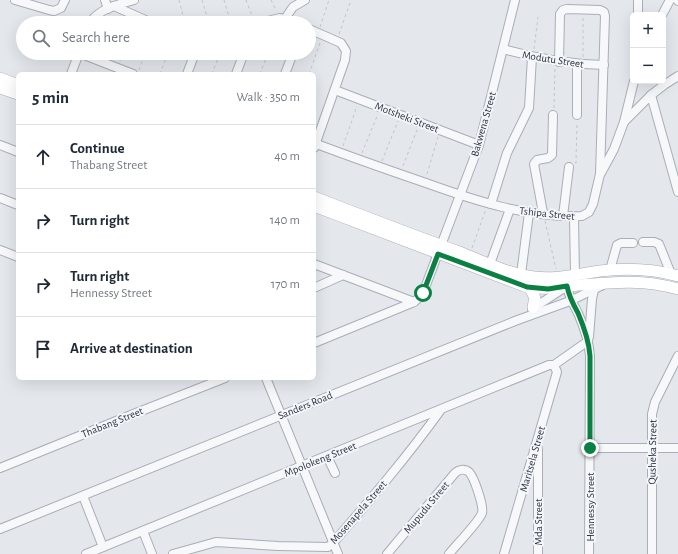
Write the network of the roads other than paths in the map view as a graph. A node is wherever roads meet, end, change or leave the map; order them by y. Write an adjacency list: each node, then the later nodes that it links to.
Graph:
1 (15, 0): 8 (street)
2 (105, 0): 9 (street)
3 (134, 0): 9 (street)
4 (305, 0): 14 (street)
5 (515, 0): 16 (street, Bakwena Street)
6 (638, 0): 10 (street)
7 (670, 0): 11 (street)
8 (64, 3)
9 (111, 8): 12 (street); 13 (street)
10 (638, 12)
11 (664, 12)
12 (96, 16)
13 (133, 16)
14 (285, 16)
15 (316, 33): 36 (street)
16 (503, 49): 17 (street, Modutu Street); 44 (street, Bakwena Street)
17 (532, 57): 23 (street, Modutu Street); 54 (street)
18 (76, 60): 26 (street)
19 (97, 60): 27 (street)
20 (192, 60): 28 (street)
21 (241, 60): 29 (street)
22 (290, 60): 30 (street)
23 (557, 62): 24 (street, Modutu Street); 25 (street, Tshipa Street)
24 (580, 64): 25 (street, Modutu Street); 40 (street)
25 (604, 65): 48 (street, Tshipa Street)
26 (72, 72)
27 (128, 72)
28 (188, 72)
29 (237, 72)
30 (286, 72)
31 (678, 76): 38 (street)
32 (0, 78): 33 (main road)
33 (16, 84)
34 (633, 84): 41 (street)
35 (0, 88): 37 (main road)
36 (335, 90): 42 (street); 44 (street, Motsheki Street)
37 (16, 93)
38 (651, 95): 41 (street); 49 (street)
39 (553, 115): 58 (street)
40 (577, 115)
41 (624, 122): 48 (street)
42 (316, 140)
43 (0, 145): 46 (street)
44 (480, 145): 50 (street, Bakwena Street)
45 (316, 146): 50 (street, Tshipa Street)
46 (16, 151)
47 (569, 167): 59 (street)
48 (600, 174): 60 (street, Tshipa Street)
49 (678, 192)
50 (460, 195): 54 (street, Tshipa Street); 64 (street, Bakwena Street)
51 (0, 198): 53 (street)
52 (316, 198): 64 (main road)
53 (16, 204)
54 (490, 204): 56 (street, Tshipa Street)
55 (316, 207): 64 (main road)
56 (510, 209): 57 (street, Tshipa Street); 66 (street)
57 (529, 213): 58 (street, Tshipa Street); 69 (street)
58 (543, 213): 59 (street, Tshipa Street)
59 (563, 216): 60 (street, Tshipa Street)
60 (574, 217): 71 (street)
61 (643, 242): 72 (street)
62 (633, 243): 68 (street)
63 (0, 250): 65 (street)
64 (440, 250): 66 (main road); 76 (main road); 80 (street)
65 (16, 255)
66 (490, 264): 69 (main road)
67 (316, 265): 70 (street)
68 (610, 270): 71 (main road); 72 (main road)
69 (521, 274): 71 (main road)
70 (343, 275): 75 (street); 80 (street)
71 (575, 275): 74 (street)
72 (675, 275)
73 (610, 282): 74 (main road); 77 (main road); 78 (street, Sanders Road)
74 (567, 286): 76 (main road); 79 (street, Hennessy Street); 81 (street)
75 (316, 287)
76 (530, 288): 81 (main road)
77 (678, 289)
78 (594, 290): 79 (street, Sanders Road); 84 (street)
79 (570, 300): 82 (street, Sanders Road); 84 (street, Hennessy Street)
80 (414, 302): 83 (street)
81 (533, 307): 82 (street)
82 (515, 321): 90 (street, Sanders Road)
83 (316, 341)
84 (588, 341): 86 (street, Mpolokeng Street); 92 (street, Hennessy Street)
85 (678, 356): 93 (street, Qusheka Street)
86 (554, 365): 89 (street, Mpolokeng Street); 91 (street, Maritsela Street)
87 (220, 380): 97 (street, Thabang Street)
88 (267, 380): 90 (street)
89 (440, 410): 95 (street, Mpolokeng Street); 102 (street, Mosenapela Street)
90 (281, 415): 96 (street); 99 (street, Sanders Road)
91 (537, 442): 110 (street, Maritsela Street); 111 (street, Mda Street)
92 (590, 448): 93 (street); 112 (street, Hennessy Street)
93 (651, 448): 94 (street); 113 (street, Qusheka Street)
94 (678, 448)
95 (327, 456): 96 (street, Mpolokeng Street); 98 (street)
96 (302, 466): 101 (street, Mpolokeng Street); 102 (street)
97 (0, 468)
98 (335, 473)
99 (83, 496): 100 (street, Sanders Road); 103 (street)
100 (0, 529)
101 (143, 531): 103 (street, Mpolokeng Street); 105 (street)
102 (333, 543): 106 (street, Mosenapela Street); 107 (street)
103 (103, 547): 104 (street, Mpolokeng Street)
104 (89, 553)
105 (152, 554)
106 (173, 554)
107 (338, 554)
108 (387, 554): 109 (street, Mupudu Street)
109 (449, 554)
110 (504, 554)
111 (538, 554)
112 (590, 554)
113 (652, 554)

